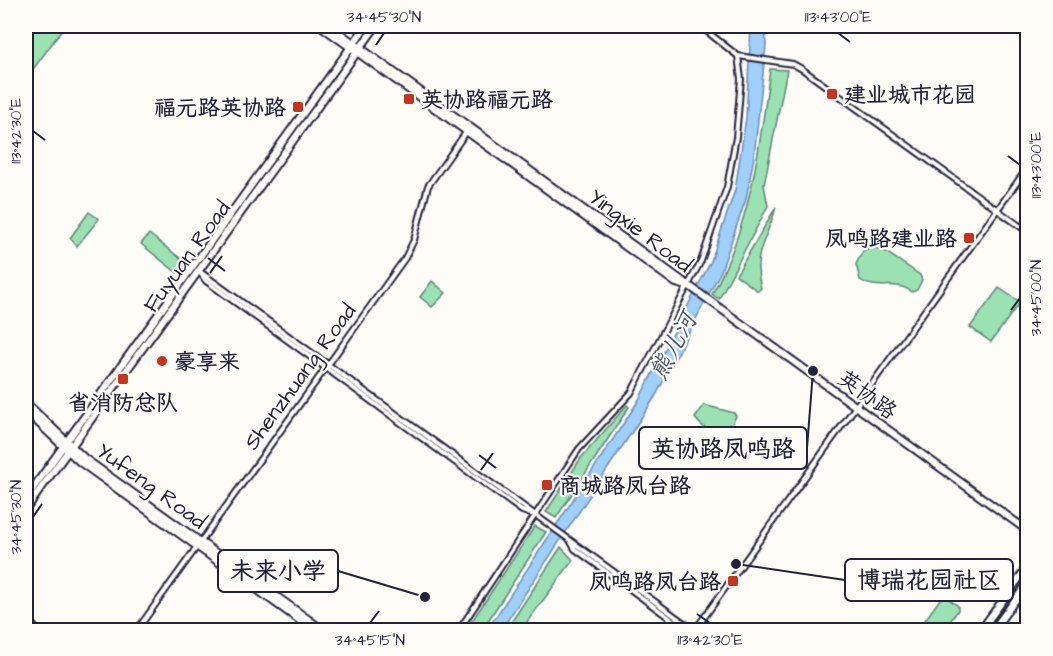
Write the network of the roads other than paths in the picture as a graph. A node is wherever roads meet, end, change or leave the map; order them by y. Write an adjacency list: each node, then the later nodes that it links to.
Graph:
1 (321, 26): 6 (street, Yingxie Road)
2 (330, 26): 6 (street, Yingxie Road)
3 (366, 26): 6 (street, Fuyuan Road)
4 (376, 26): 7 (street, Fuyuan Road)
5 (700, 26): 8 (street)
6 (352, 45): 7 (street, Yingxie Road); 19 (street, Fuyuan Road)
7 (359, 50): 9 (street, Yingxie Road); 13 (street, Fuyuan Road); 14 (street, Yingxie Road)
8 (738, 56): 11 (street); 14 (street)
9 (467, 131): 14 (street, Yingxie Road); 15 (street, Shenzhuang Road)
10 (1028, 167): 11 (street)
11 (996, 210): 12 (street); 17 (street)
12 (1028, 232)
13 (198, 270): 15 (street); 19 (street, Fuyuan Road)
14 (690, 288): 17 (street, 英协路); 22 (street)
15 (326, 365): 22 (street); 25 (street, Shenzhuang Road)
16 (26, 403): 19 (street, Yufeng Road)
17 (857, 408): 23 (street, 英协路); 35 (street)
18 (26, 411): 19 (street, Yufeng Road)
19 (66, 447): 20 (street, Fuyuan Road); 21 (street, Fuyuan Road); 25 (street, Yufeng Road)
20 (26, 498)
21 (26, 509)
22 (535, 515): 24 (street); 33 (street)
23 (1028, 531)
24 (571, 541): 34 (street); 35 (street)
25 (198, 544): 30 (street, Shenzhuang Road); 31 (street, Yufeng Road); 32 (street, Yufeng Road)
26 (1028, 566): 36 (street)
27 (1028, 583): 37 (street)
28 (26, 618): 29 (street)
29 (38, 630)
30 (137, 630)
31 (313, 630)
32 (323, 630)
33 (459, 630)
34 (686, 630)
35 (695, 630)
36 (981, 630)
37 (993, 630)

